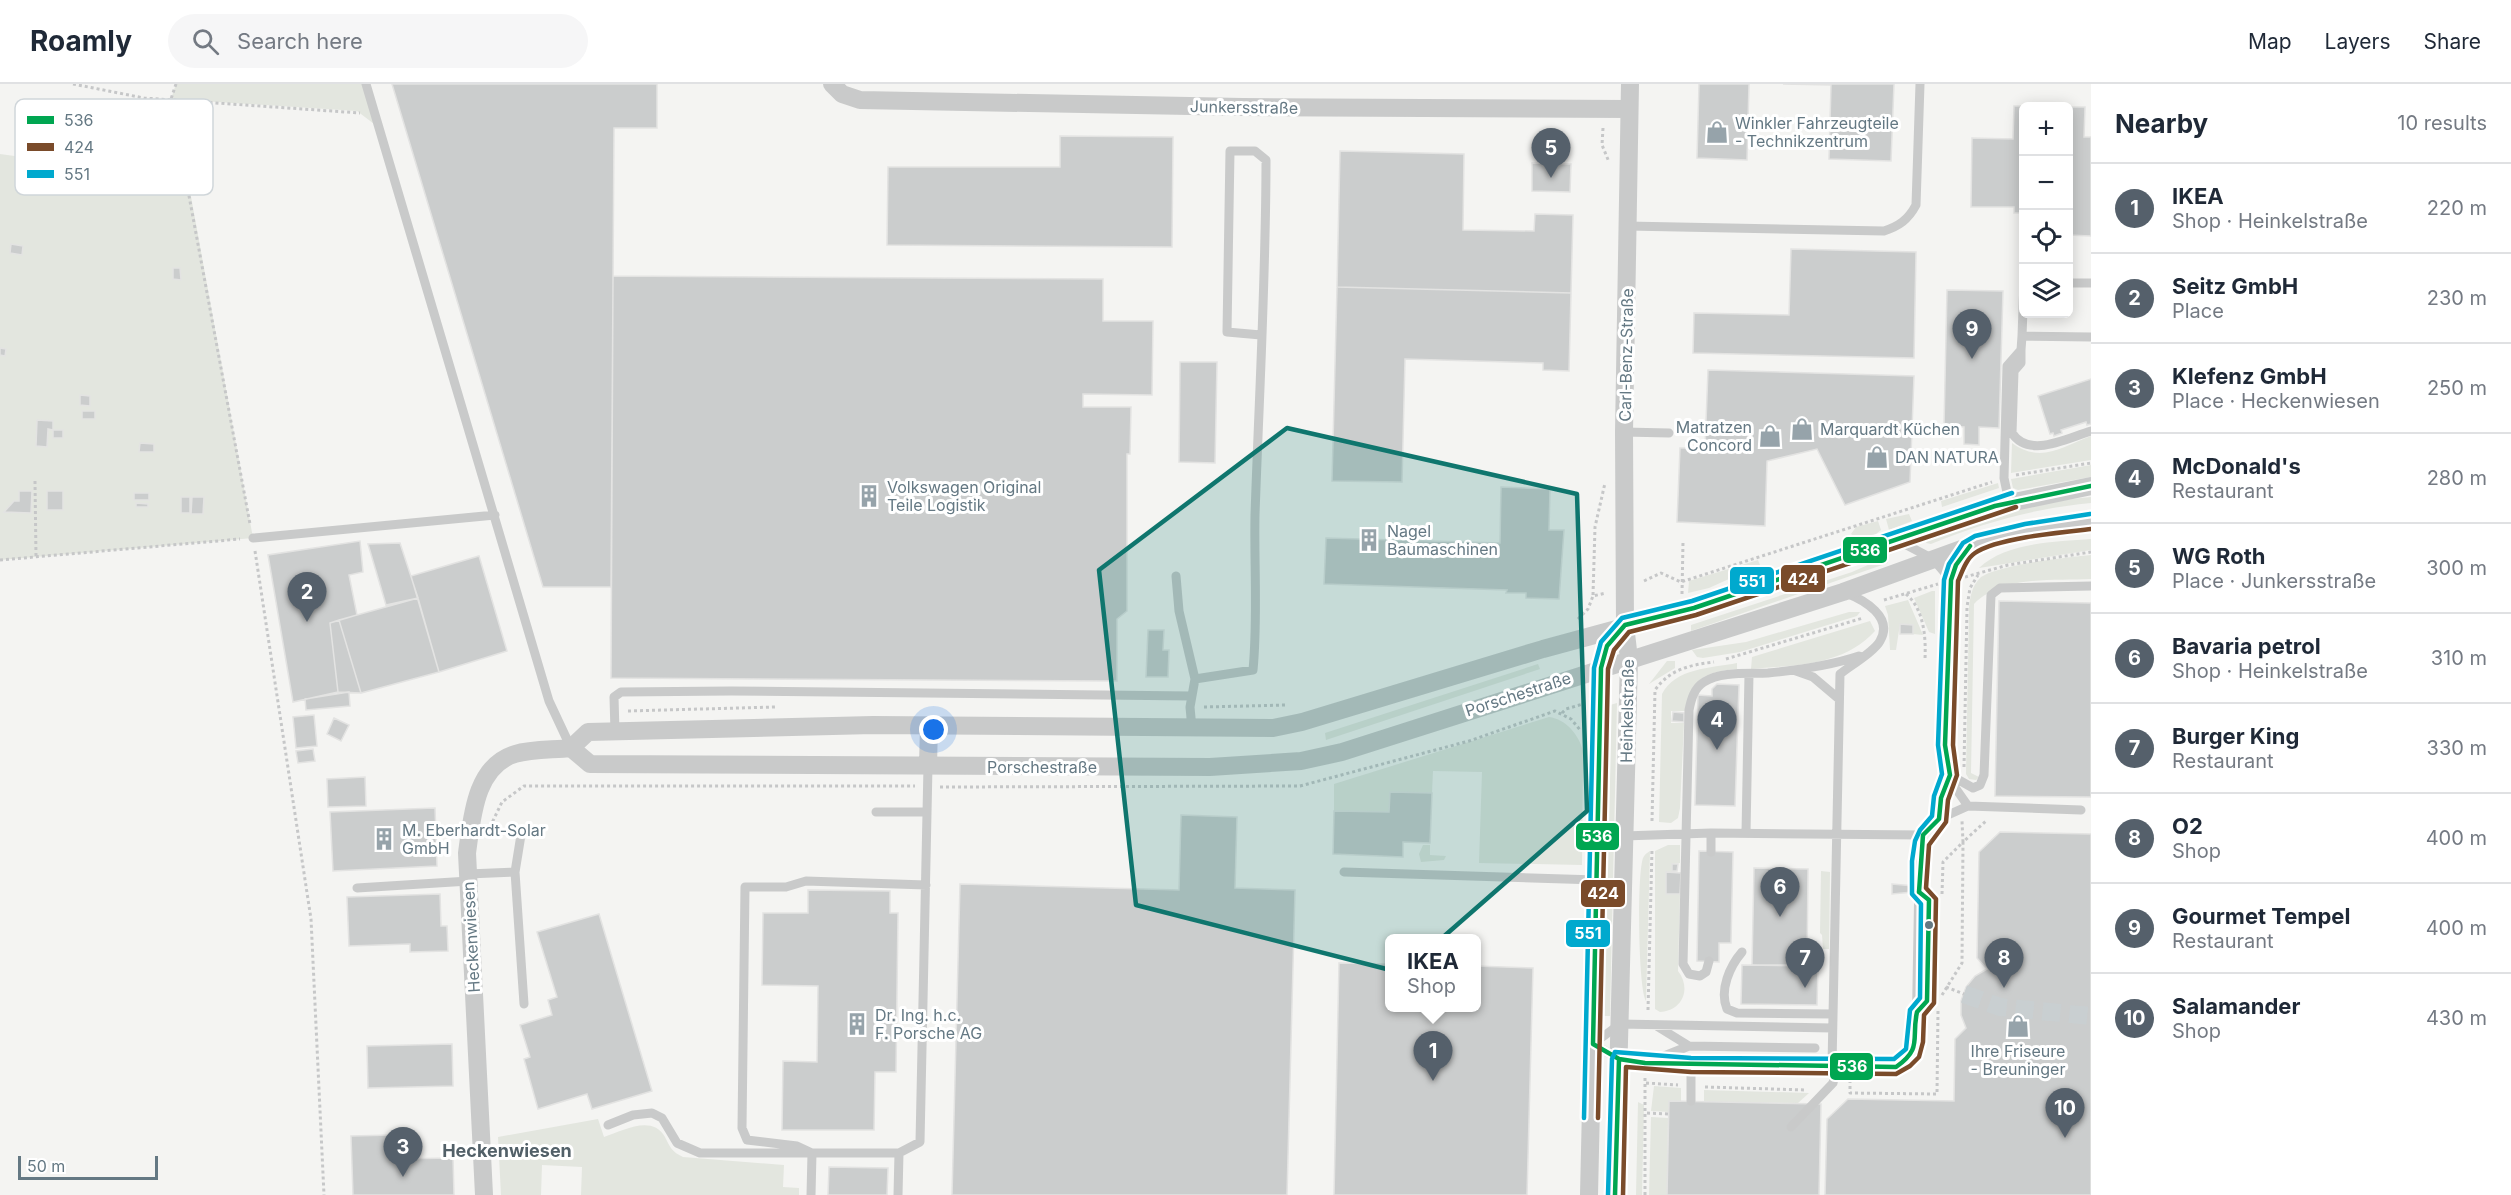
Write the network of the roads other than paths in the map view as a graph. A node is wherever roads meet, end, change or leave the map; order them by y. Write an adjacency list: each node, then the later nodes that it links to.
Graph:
1 (366, 84): 19 (lane)
2 (832, 84): 5 (street, Junkersstraße)
3 (1629, 84): 5 (street, Carl-Benz-Straße)
4 (1920, 84): 6 (lane)
5 (1629, 109): 6 (street, Carl-Benz-Straße)
6 (1628, 226): 15 (street, Carl-Benz-Straße)
7 (2073, 283): 8 (lane)
8 (2091, 283)
9 (2023, 318): 11 (lane)
10 (1261, 335): 10 (lane); 35 (lane)
11 (2022, 336): 12 (lane); 13 (lane)
12 (2091, 337)
13 (2021, 350): 14 (lane); 18 (lane)
14 (2091, 431)
15 (1624, 432): 16 (lane); 29 (street, Carl-Benz-Straße)
16 (1669, 434)
17 (2091, 486): 18 (street)
18 (2009, 502): 22 (street)
19 (495, 515): 21 (lane); 41 (lane)
20 (2091, 521): 23 (street, Porschestraße)
21 (253, 538)
22 (1896, 540): 24 (lane); 29 (street)
23 (1970, 546): 24 (street, Porschestraße); 26 (lane)
24 (1933, 559): 26 (lane); 28 (street, Porschestraße)
25 (1176, 576): 35 (lane)
26 (1951, 580): 43 (lane)
27 (2091, 586): 43 (lane)
28 (1843, 592): 30 (lane); 31 (street, Porschestraße)
29 (1625, 626): 31 (street, Heinkelstraße); 32 (street, Heinkelstraße); 39 (street)
30 (1864, 654): 33 (lane); 37 (lane)
31 (1629, 659): 32 (street, Porschestraße); 54 (street, Heinkelstraße)
32 (1601, 668): 42 (street, Porschestraße); 60 (street, Heinkelstraße)
33 (1793, 670): 34 (lane); 37 (lane)
34 (1749, 674): 49 (lane); 51 (lane)
35 (1195, 679): 36 (lane)
36 (1191, 696): 39 (lane); 40 (lane)
37 (1839, 699): 55 (lane)
38 (929, 726): 39 (street); 40 (street); 42 (street)
39 (1191, 729)
40 (615, 732): 41 (street)
41 (571, 748): 42 (street, Porschestraße); 59 (street, Heckenwiesen)
42 (928, 766): 47 (lane)
43 (1950, 775): 44 (lane); 48 (lane)
44 (1965, 807): 45 (lane); 48 (lane)
45 (2081, 810)
46 (876, 812): 47 (lane)
47 (927, 812): 61 (lane)
48 (1940, 819): 53 (lane)
49 (1686, 833): 50 (lane); 54 (lane); 64 (lane)
50 (1711, 833): 51 (lane); 56 (lane)
51 (1746, 833): 55 (lane)
52 (521, 835): 58 (lane)
53 (1923, 835): 55 (lane); 76 (lane)
54 (1624, 836): 67 (street, Heinkelstraße)
55 (1838, 836): 66 (lane)
56 (1711, 852)
57 (1344, 872): 60 (lane)
58 (515, 873): 59 (lane); 65 (lane)
59 (468, 878): 62 (lane); 82 (street, Heckenwiesen)
60 (1597, 880): 70 (street, Heinkelstraße)
61 (926, 885): 80 (lane); 81 (lane)
62 (357, 888)
63 (1742, 952): 66 (lane)
64 (1709, 961)
65 (524, 1004)
66 (1833, 1014): 69 (lane)
67 (1620, 1024): 68 (lane); 70 (lane); 73 (street, Heinkelstraße)
68 (1654, 1024): 69 (lane); 71 (lane)
69 (1832, 1028): 76 (lane)
70 (1593, 1044): 73 (lane); 85 (street, Heinkelstraße)
71 (1689, 1046): 72 (lane); 74 (lane)
72 (1815, 1048)
73 (1619, 1059): 74 (lane); 86 (street, Heinkelstraße)
74 (1646, 1063): 75 (lane)
75 (1691, 1065): 76 (lane); 77 (lane)
76 (1835, 1065): 79 (lane)
77 (1691, 1101)
78 (608, 1125): 80 (lane)
79 (1791, 1127)
80 (812, 1153): 81 (lane); 83 (lane)
81 (899, 1153): 84 (lane)
82 (484, 1195)
83 (811, 1195)
84 (898, 1195)
85 (1589, 1195)
86 (1615, 1195)

